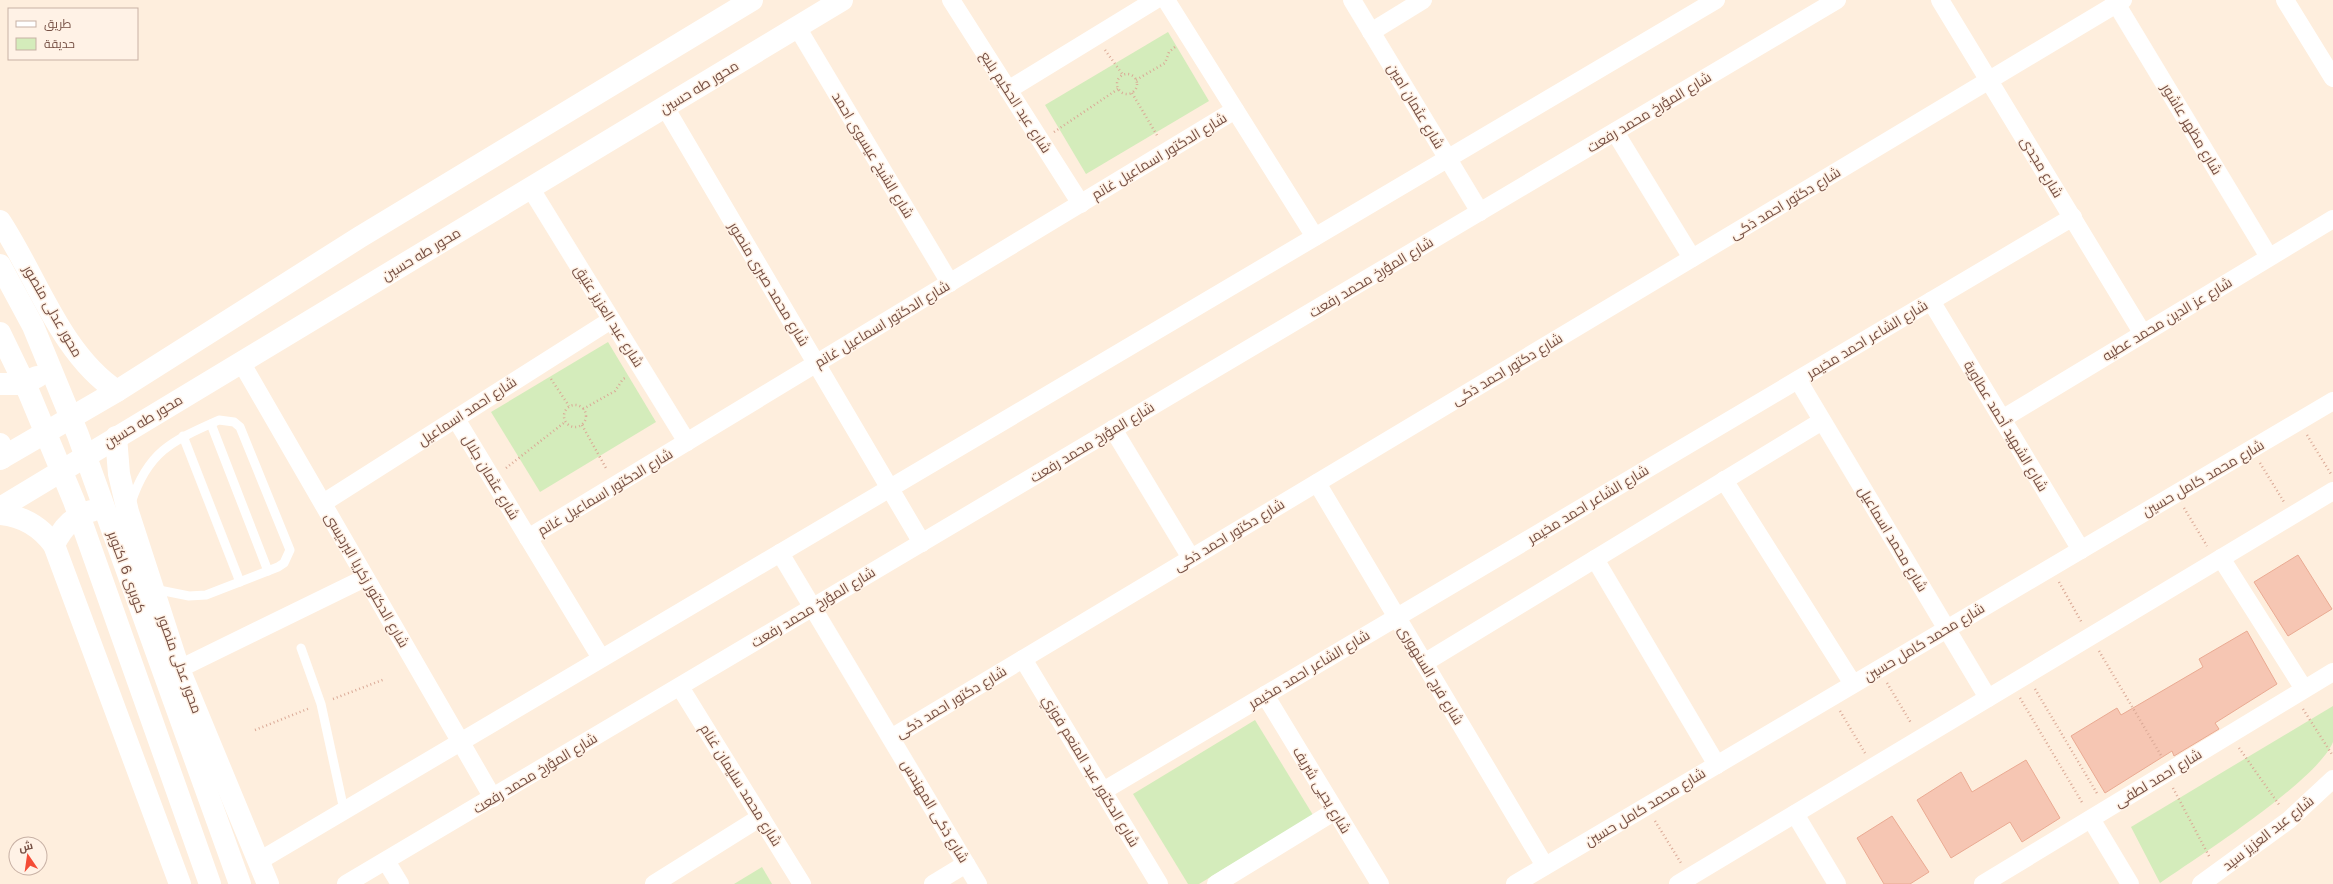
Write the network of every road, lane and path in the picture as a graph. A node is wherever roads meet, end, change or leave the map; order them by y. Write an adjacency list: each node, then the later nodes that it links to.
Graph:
1 (752, 0): 52 (main road)
2 (842, 0): 13 (main road, محور طه حسين)
3 (951, 0): 22 (street, شارع عبد الحكيم بلبع)
4 (1155, 0): 15 (street)
5 (1166, 0): 16 (street)
6 (1352, 0): 14 (street, شارع عثمان امين)
7 (1423, 0): 14 (street)
8 (1716, 0): 29 (street)
9 (1838, 0): 26 (street, شارع المؤرخ محمد رفعت)
10 (1940, 0): 20 (street, شارع مجدى)
11 (2285, 0): 18 (street)
12 (2118, 1): 20 (street, شارع دكتور احمد ذكى); 37 (street, شارع مظهر عاشور)
13 (797, 27): 24 (main road, محور طه حسين); 40 (street, شارع الشيخ عيسوى احمد)
14 (1372, 32): 29 (street, شارع عثمان امين)
15 (1096, 36): 17 (path); 22 (street)
16 (1192, 41): 19 (path); 25 (street)
17 (1123, 76): 19 (path); 21 (path)
18 (2333, 76)
19 (1136, 80): 23 (path)
20 (1989, 80): 33 (street, شارع مجدى); 38 (street, شارع دكتور احمد ذكى)
21 (1118, 89): 23 (path); 27 (path)
22 (1008, 90): 27 (street, شارع عبد الحكيم بلبع)
23 (1132, 93): 28 (path)
24 (665, 107): 30 (main road, محور طه حسين); 48 (street, شارع محمد صبرى منصور)
25 (1236, 110): 28 (street, شارع الدكتور اسماعيل غانم); 36 (street)
26 (1615, 132): 32 (street, شارع المؤرخ محمد رفعت); 38 (street)
27 (1040, 141): 31 (street, شارع عبد الحكيم بلبع)
28 (1166, 152): 31 (street, شارع الدكتور اسماعيل غانم)
29 (1448, 158): 32 (street, شارع عثمان امين); 36 (street)
30 (531, 189): 42 (street, شارع عبد العزيز عتيق); 46 (main road, محور طه حسين)
31 (1081, 204): 40 (street, شارع الدكتور اسماعيل غانم)
32 (1480, 212): 63 (street, شارع المؤرخ محمد رفعت)
33 (2073, 217): 41 (street, شارع الشاعر احمد مخيمر); 45 (street, شارع مجدى)
34 (2333, 219): 37 (street, شارع عز الدين محمد عطيه)
35 (0, 221): 43 (main road, محور عدلى منصور)
36 (1315, 237): 74 (street)
37 (2269, 257): 45 (street, شارع عز الدين محمد عطيه)
38 (1692, 258): 72 (street, شارع دكتور احمد ذكى)
39 (4, 271): 140 (main road, كوبرى 6 اكتوبر)
40 (950, 283): 48 (street, شارع الدكتور اسماعيل غانم)
41 (1931, 301): 50 (street, شارع الشاعر احمد مخيمر); 57 (street, شارع الشهيد أحمد عطاوية)
42 (611, 320): 47 (street, شارع احمد اسماعيل); 49 (street, شارع عبد العزيز عتيق)
43 (62, 329): 51 (main road); 52 (main road, محور عدلى منصور)
44 (0, 333): 139 (main road, كوبرى 6 اكتوبر)
45 (2143, 334): 57 (street, شارع عز الدين محمد عطيه)
46 (241, 362): 65 (main road, محور طه حسين); 77 (street, شارع الدكتور زكريا البرديسى)
47 (541, 364): 54 (path); 56 (street, شارع احمد اسماعيل)
48 (816, 364): 66 (street, شارع الدكتور اسماعيل غانم); 74 (street, شارع محمد صبرى منصور)
49 (643, 370): 55 (path); 66 (street, شارع عبد العزيز عتيق)
50 (1798, 380): 58 (street, شارع محمد اسماعيل); 96 (street, شارع الشاعر احمد مخيمر)
51 (0, 384)
52 (117, 391): 68 (main road)
53 (2333, 401): 60 (street, شارع محمد كامل حسين)
54 (569, 406): 55 (path); 59 (path)
55 (583, 409): 62 (path)
56 (456, 419): 70 (street, شارع عثمان جلال); 77 (street, شارع احمد اسماعيل)
57 (2002, 419): 85 (street, شارع الشهيد أحمد عطاوية)
58 (1822, 421): 71 (street); 97 (street, شارع محمد اسماعيل)
59 (565, 422): 62 (path); 70 (path)
60 (2298, 422): 67 (street, شارع محمد كامل حسين); 69 (path)
61 (211, 424): 64 (lane); 91 (lane); 91 (lane)
62 (582, 425): 73 (path)
63 (1114, 430): 83 (street, شارع المؤرخ محمد رفعت); 87 (street)
64 (184, 436): 79 (lane); 93 (lane)
65 (116, 437): 78 (main road, محور طه حسين); 79 (main road, محور عدلى منصور)
66 (687, 442): 73 (street, شارع الدكتور اسماعيل غانم)
67 (2252, 449): 76 (street, شارع محمد كامل حسين); 81 (path)
68 (1, 454)
69 (2333, 477)
70 (492, 479): 82 (street, شارع عثمان جلال)
71 (1724, 480): 88 (street); 107 (street)
72 (1317, 483): 87 (street, شارع دكتور احمد ذكى); 96 (street, شارع فرج السنهورى)
73 (616, 485): 82 (street, شارع الدكتور اسماعيل غانم)
74 (890, 488): 83 (street, شارع محمد صبرى منصور); 86 (street)
75 (2333, 491): 81 (street)
76 (2176, 494): 85 (street, شارع محمد كامل حسين); 89 (path)
77 (322, 503): 92 (street, شارع الدكتور زكريا البرديسى)
78 (0, 508)
79 (128, 512): 84 (main road); 94 (main road, محور عدلى منصور)
80 (0, 514): 84 (main road)
81 (2292, 516): 89 (street)
82 (528, 538): 100 (street, شارع عثمان جلال)
83 (922, 543): 95 (street, شارع المؤرخ محمد رفعت)
84 (54, 545): 138 (main road)
85 (2081, 550): 90 (street, شارع محمد كامل حسين)
86 (780, 553): 95 (street, شارع ذكى المهندس); 100 (street)
87 (1191, 558): 101 (street, شارع دكتور احمد ذكى)
88 (1595, 559): 102 (street); 118 (street)
89 (2219, 560): 98 (street); 109 (street)
90 (2051, 568): 97 (street, شارع محمد كامل حسين); 98 (path)
91 (268, 571): 93 (lane)
92 (365, 578): 103 (street); 116 (street, شارع الدكتور زكريا البرديسى)
93 (240, 582): 94 (lane)
94 (154, 589): 103 (main road, محور عدلى منصور)
95 (813, 608): 108 (street, شارع المؤرخ محمد رفعت); 114 (street, شارع ذكى المهندس)
96 (1397, 617): 102 (street, شارع فرج السنهورى); 110 (street, شارع الشاعر احمد مخيمر)
97 (1947, 629): 104 (street, شارع محمد كامل حسين); 112 (street, شارع محمد اسماعيل)
98 (2090, 637): 106 (street); 120 (path)
99 (301, 648): 126 (lane)
100 (601, 658): 116 (street)
101 (1023, 659): 114 (street, شارع دكتور احمد ذكى); 122 (street, شارع الدكتور عبد المنعم فوزي)
102 (1424, 663): 135 (street, شارع فرج السنهورى)
103 (179, 668): 132 (main road, محور عدلى منصور)
104 (1878, 669): 107 (street, شارع محمد كامل حسين); 115 (path)
105 (2333, 672): 109 (street, شارع احمد لطفى)
106 (2019, 679): 112 (street); 125 (path); 130 (path)
107 (1853, 684): 111 (street, شارع محمد كامل حسين)
108 (680, 687): 123 (street, شارع المؤرخ محمد رفعت); 129 (street, شارع محمد سليمان غنام)
109 (2299, 692): 113 (street, شارع احمد لطفى); 117 (path)
110 (1265, 696): 122 (street, شارع الشاعر احمد مخيمر); 127 (street, شارع يحيى شريف)
111 (1832, 697): 118 (street, شارع محمد كامل حسين); 119 (path)
112 (1988, 698): 115 (street)
113 (2229, 735): 120 (street, شارع احمد لطفى); 131 (path)
114 (891, 738): 134 (street, شارع ذكى المهندس)
115 (1920, 739): 119 (street)
116 (460, 741): 123 (street, شارع الدكتور زكريا البرديسى); 126 (street)
117 (2333, 756)
118 (1717, 764): 124 (street, شارع محمد كامل حسين)
119 (1873, 767): 128 (street)
120 (2168, 772): 125 (street, شارع احمد لطفى); 136 (path)
121 (2333, 779): 131 (street, شارع عبد العزيز سيد)
122 (1103, 791): 148 (street, شارع الدكتور عبد المنعم فوزي)
123 (493, 798): 133 (street, شارع المؤرخ محمد رفعت)
124 (1646, 806): 135 (street, شارع محمد كامل حسين); 137 (path)
125 (2107, 809): 130 (street, شارع احمد لطفى)
126 (344, 810): 132 (street)
127 (1335, 811): 149 (street); 150 (street, شارع يحيى شريف)
128 (1795, 814): 137 (street); 152 (street)
129 (761, 817): 144 (street); 145 (street, شارع محمد سليمان غنام)
130 (2091, 818): 153 (street, شارع احمد لطفى); 154 (street)
131 (2289, 820): 136 (street, شارع عبد العزيز سيد)
132 (259, 861): 141 (main road, محور عدلى منصور)
133 (386, 861): 142 (street, شارع المؤرخ محمد رفعت); 143 (street)
134 (966, 864): 146 (street); 147 (street, شارع ذكى المهندس)
135 (1545, 866): 151 (street, شارع محمد كامل حسين)
136 (2218, 872): 155 (street, شارع عبد العزيز سيد)
137 (1684, 881)
138 (180, 884)
139 (210, 884)
140 (240, 884)
141 (268, 884)
142 (346, 884)
143 (400, 884)
144 (654, 884)
145 (802, 884)
146 (933, 884)
147 (978, 884)
148 (1159, 884)
149 (1216, 884)
150 (1380, 884)
151 (1515, 884)
152 (1837, 884)
153 (1983, 884)
154 (2130, 884)
155 (2201, 884)

